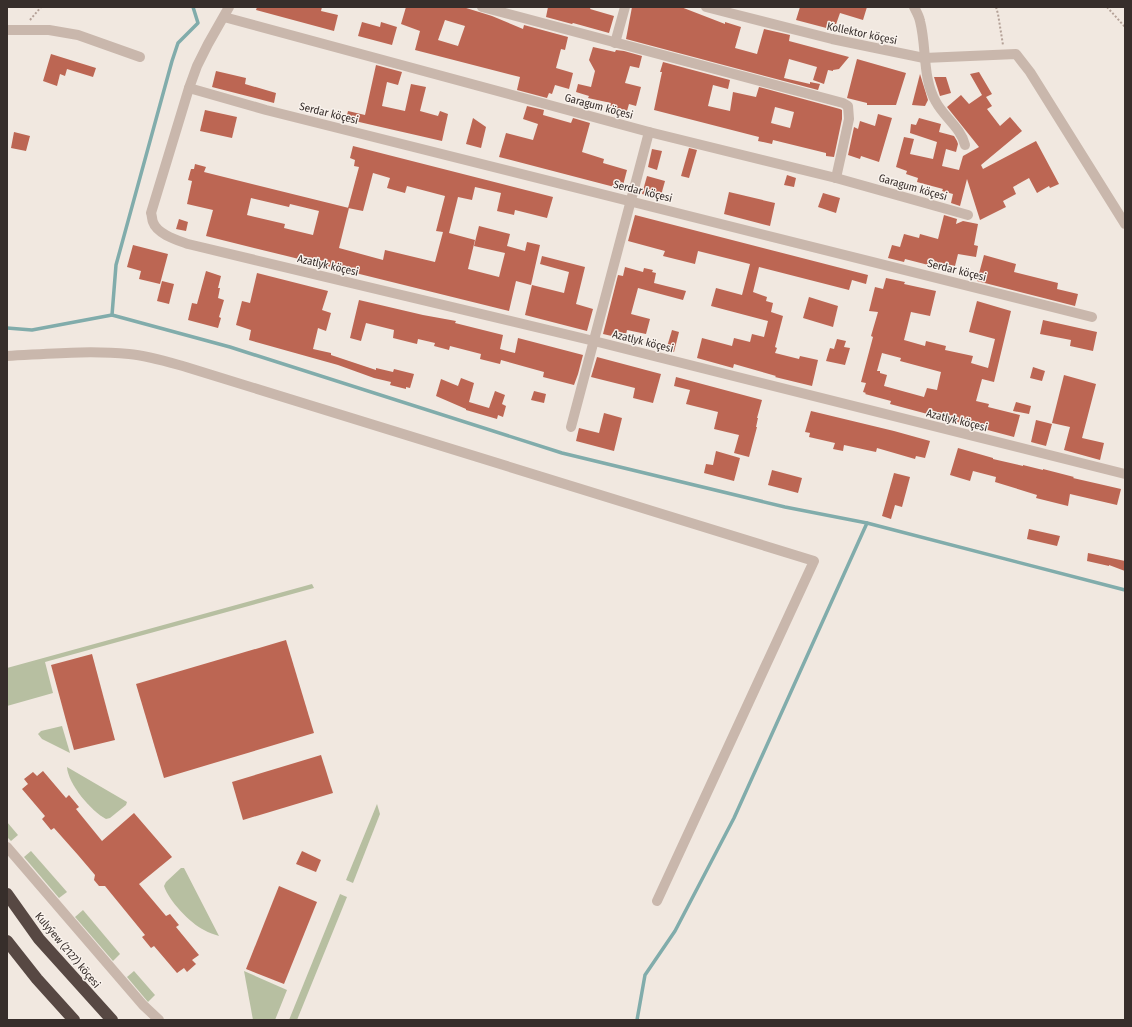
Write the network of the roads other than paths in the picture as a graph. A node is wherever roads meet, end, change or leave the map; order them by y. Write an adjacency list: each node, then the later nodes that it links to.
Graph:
1 (229, 7): 6 (street)
2 (482, 7): 8 (street)
3 (625, 7): 8 (street)
4 (706, 7): 10 (street, Kollektor köçesi)
5 (914, 7): 10 (street)
6 (224, 16): 11 (street); 12 (street, Garagum köçesi)
7 (7, 30): 9 (street)
8 (615, 43): 14 (street)
9 (140, 58)
10 (924, 58): 13 (street); 17 (street, Kollektor köçesi)
11 (189, 88): 15 (street, Serdar köçesi); 19 (street, Azatlyk köçesi)
12 (649, 132): 14 (street, Garagum köçesi); 15 (street)
13 (965, 145)
14 (836, 178): 16 (street, Garagum köçesi)
15 (631, 200): 18 (street, Serdar köçesi); 19 (street)
16 (968, 215)
17 (1125, 224)
18 (1092, 317)
19 (594, 341): 21 (street); 22 (street, Azatlyk köçesi)
20 (7, 356): 25 (street)
21 (571, 427)
22 (1125, 474)
23 (7, 847): 29 (street)
24 (7, 894): 28 (highway, Kulyýew (2127) köçesi)
25 (658, 901)
26 (7, 942): 27 (highway)
27 (74, 1020)
28 (112, 1020)
29 (160, 1020)

